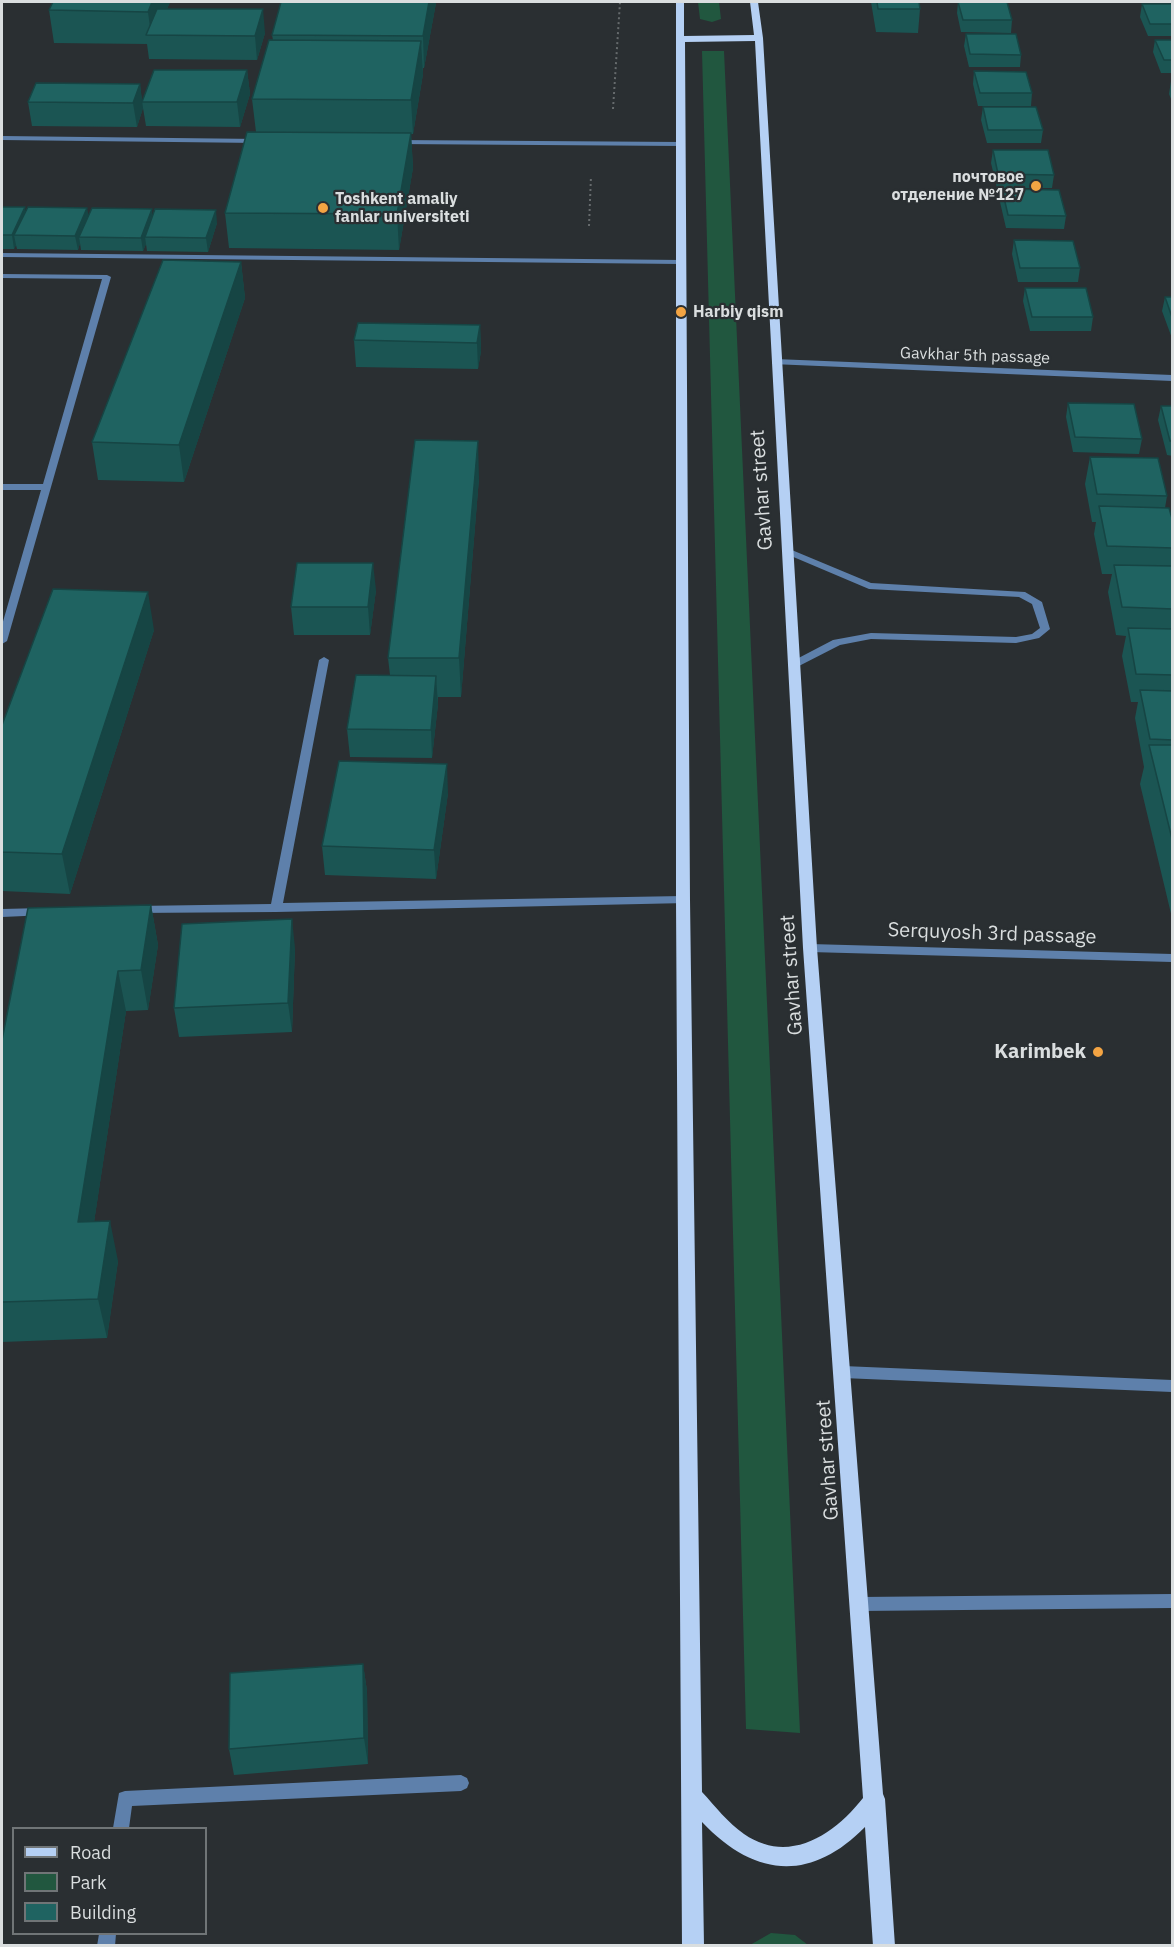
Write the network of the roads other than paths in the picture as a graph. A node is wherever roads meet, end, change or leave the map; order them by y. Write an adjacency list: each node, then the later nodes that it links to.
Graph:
1 (680, 2): 4 (main road)
2 (754, 2): 3 (main road, Gavhar street)
3 (759, 38): 4 (main road); 12 (main road, Gavhar street)
4 (681, 39): 8 (main road)
5 (2, 138): 6 (street)
6 (264, 141)
7 (384, 142): 8 (street)
8 (681, 144): 10 (main road)
9 (2, 255): 10 (street)
10 (681, 262): 20 (main road)
11 (2, 276): 15 (street)
12 (776, 362): 13 (street, Gavkhar 5th passage); 16 (main road, Gavhar street)
13 (1173, 378)
14 (2, 487): 15 (street)
15 (46, 487): 17 (street)
16 (787, 551): 19 (main road, Gavhar street); 19 (street)
17 (2, 641)
18 (324, 660): 21 (street)
19 (793, 665): 25 (main road, Gavhar street)
20 (683, 900): 21 (street); 32 (main road)
21 (276, 908): 22 (street)
22 (121, 911)
23 (61, 912): 24 (street)
24 (2, 913)
25 (810, 948): 26 (street, Serquyosh 3rd passage); 27 (main road, Gavhar street)
26 (1173, 958)
27 (843, 1372): 28 (street); 30 (main road, Gavhar street)
28 (1173, 1386)
29 (1173, 1600): 30 (street)
30 (860, 1604): 33 (main road, Gavhar street)
31 (461, 1783): 34 (street)
32 (692, 1796): 33 (main road); 35 (main road)
33 (875, 1798): 36 (main road, Gavhar street)
34 (121, 1827)
35 (693, 1946)
36 (884, 1946)

